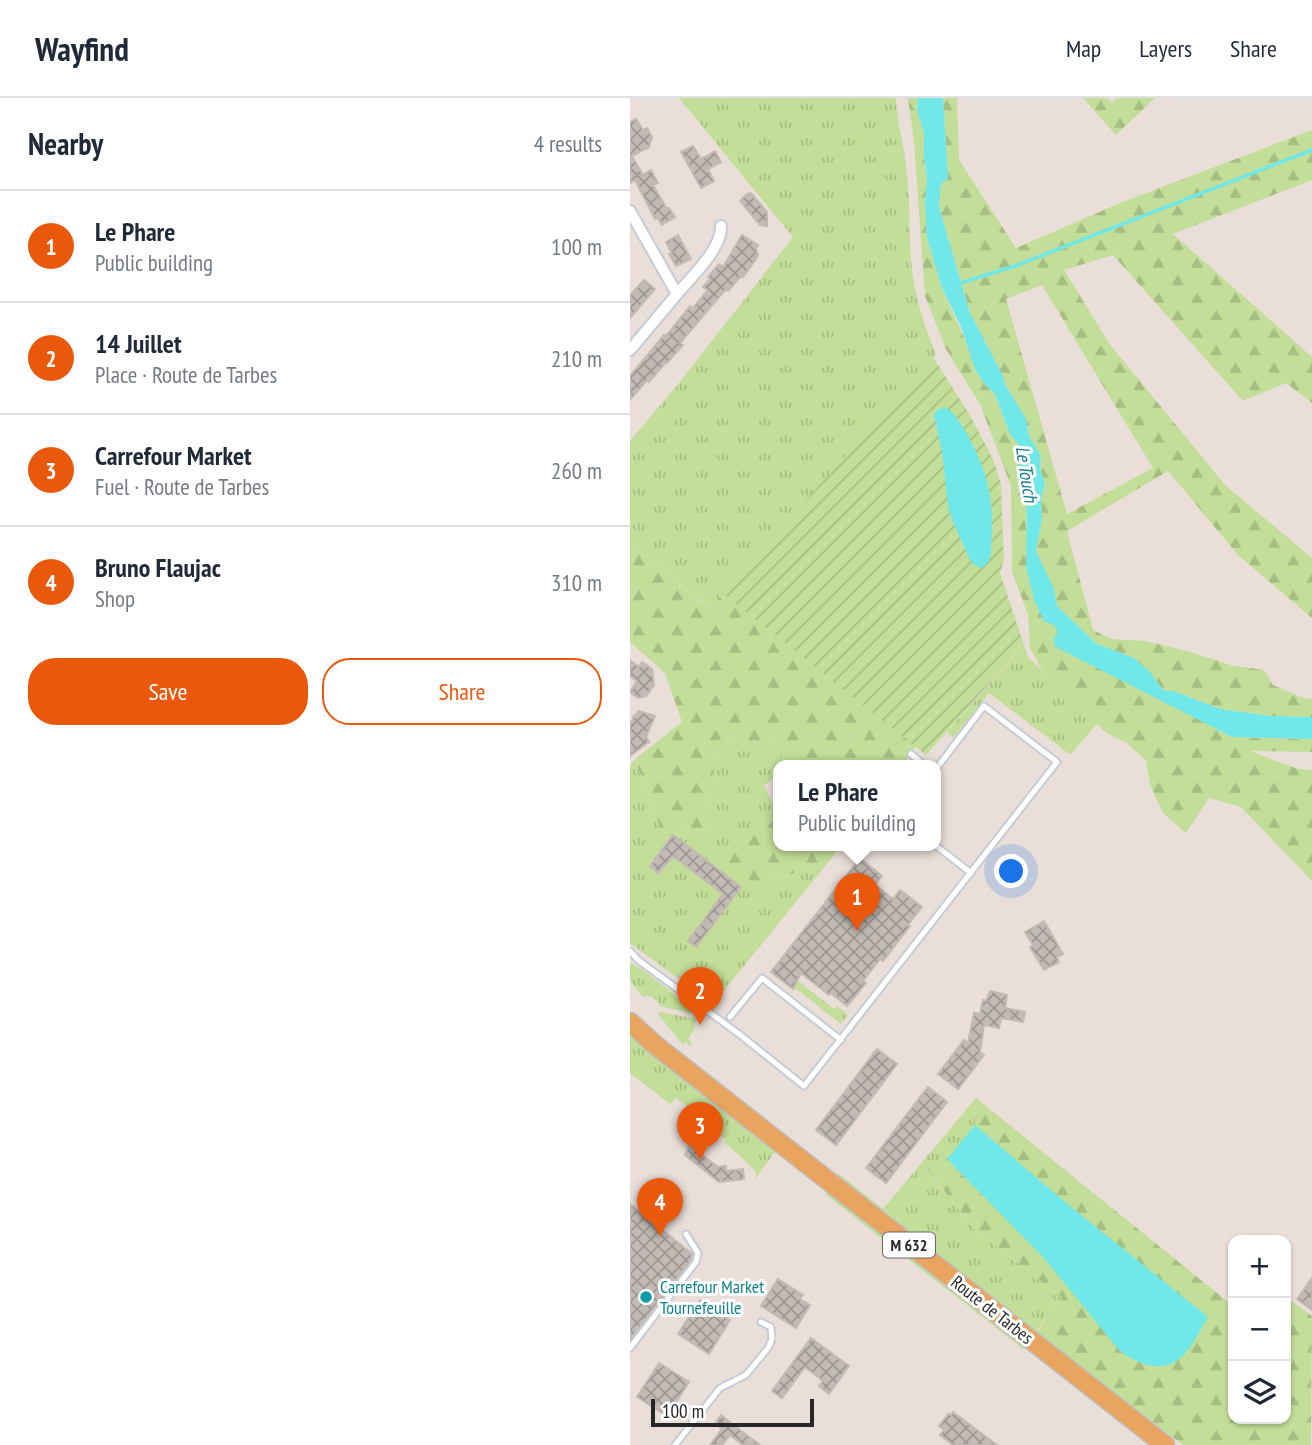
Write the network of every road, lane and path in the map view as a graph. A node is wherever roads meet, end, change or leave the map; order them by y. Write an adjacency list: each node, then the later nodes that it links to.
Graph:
1 (630, 211): 3 (street)
2 (721, 226): 3 (street)
3 (677, 294): 4 (street)
4 (630, 350)
5 (922, 751): 6 (lane)
6 (918, 760)
7 (941, 762): 9 (lane)
8 (941, 850): 9 (lane)
9 (971, 873): 16 (lane)
10 (630, 951): 12 (lane)
11 (630, 959): 12 (lane)
12 (638, 960): 16 (lane)
13 (730, 1017): 16 (lane)
14 (630, 1022): 17 (main road, Route de Tarbes / M 632)
15 (630, 1030): 17 (main road, Route de Tarbes / M 632)
16 (841, 1040)
17 (654, 1044): 22 (main road, Route de Tarbes / M 632)
18 (686, 1234): 20 (lane)
19 (761, 1322): 21 (lane)
20 (630, 1348)
21 (675, 1445)
22 (1165, 1445)

